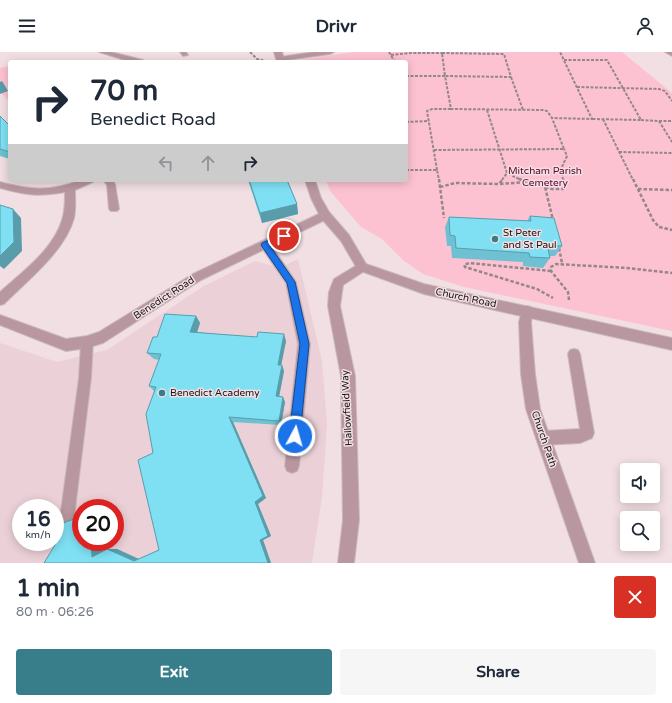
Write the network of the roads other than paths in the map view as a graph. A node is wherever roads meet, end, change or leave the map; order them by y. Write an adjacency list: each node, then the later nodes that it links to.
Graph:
1 (103, 52): 4 (street)
2 (330, 52): 6 (street)
3 (669, 52): 5 (street)
4 (113, 53): 7 (street)
5 (672, 54)
6 (280, 58)
7 (134, 60)
8 (85, 182): 12 (street)
9 (108, 182): 13 (lane)
10 (311, 182): 14 (street)
11 (0, 185): 12 (street)
12 (70, 188): 17 (street)
13 (114, 209)
14 (325, 215): 15 (street, Benedict Road); 16 (street)
15 (265, 245): 20 (street, Benedict Road); 24 (lane)
16 (362, 267): 18 (street, Church Road); 26 (street, Hallowfield Way)
17 (0, 300)
18 (527, 311): 21 (street, Church Road); 23 (street, Church Path)
19 (0, 320): 20 (street, Benedict Road)
20 (87, 342): 25 (lane)
21 (672, 344)
22 (574, 354): 23 (lane)
23 (543, 438): 27 (street, Church Path)
24 (292, 466)
25 (66, 518)
26 (346, 563)
27 (588, 563)

